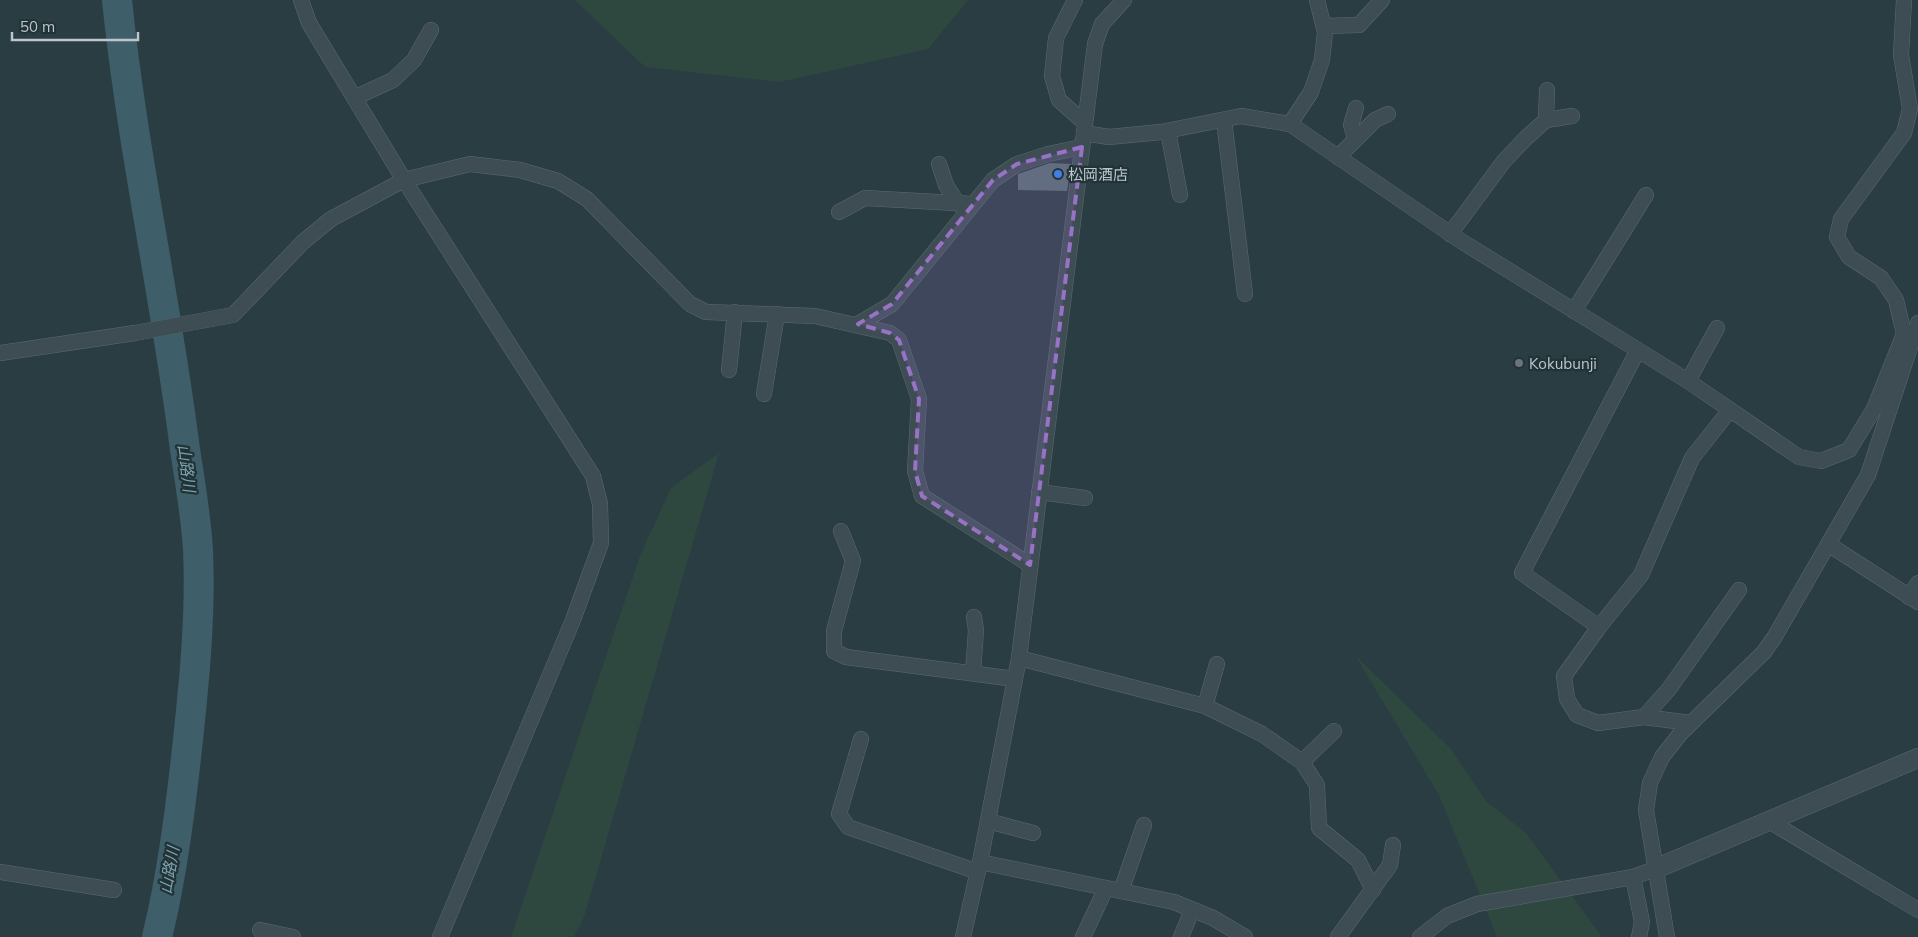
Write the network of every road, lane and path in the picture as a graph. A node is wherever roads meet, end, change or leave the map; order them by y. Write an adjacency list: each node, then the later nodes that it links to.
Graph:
1 (301, 0): 10 (street)
2 (1075, 0): 19 (street)
3 (1124, 0): 19 (street)
4 (1317, 0): 7 (street)
5 (1382, 0): 7 (street)
6 (1904, 0): 18 (street)
7 (1324, 26): 16 (street)
8 (432, 30): 10 (street)
9 (1547, 90): 15 (street)
10 (354, 98): 23 (street)
11 (1356, 108): 20 (street)
12 (1388, 114): 20 (street)
13 (1572, 116): 15 (street)
14 (1224, 120): 16 (street); 17 (street); 29 (street)
15 (1546, 120): 28 (street)
16 (1290, 124): 21 (street)
17 (1168, 131): 19 (street); 24 (street)
18 (1912, 132): 35 (street)
19 (1084, 135): 26 (street); 42 (street)
20 (1355, 138): 21 (street)
21 (1338, 157): 28 (street)
22 (939, 164): 26 (street)
23 (404, 180): 31 (street); 37 (street); 80 (street)
24 (1180, 195)
25 (1646, 195): 30 (street)
26 (966, 204): 27 (street); 33 (street)
27 (838, 212)
28 (1450, 234): 30 (street)
29 (1245, 294)
30 (1574, 311): 36 (street)
31 (735, 312): 32 (street); 38 (street)
32 (776, 314): 33 (street); 40 (street)
33 (858, 324): 46 (street)
34 (1717, 328): 39 (street)
35 (1913, 333): 41 (street); 45 (street)
36 (1638, 350): 39 (street); 51 (street)
37 (0, 353)
38 (729, 370)
39 (1688, 381): 41 (street)
40 (764, 394)
41 (1730, 410): 51 (street)
42 (1039, 492): 43 (street); 46 (street)
43 (1086, 498)
44 (841, 531): 54 (street)
45 (1828, 544): 49 (street); 58 (street)
46 (1030, 565): 52 (street)
47 (1918, 583): 49 (street)
48 (1739, 590): 57 (street)
49 (1914, 600)
50 (974, 617): 54 (street)
51 (1599, 627): 57 (street)
52 (1019, 658): 55 (street); 56 (street)
53 (1217, 664): 56 (street)
54 (973, 673): 55 (street)
55 (1015, 678): 63 (street)
56 (1205, 706): 62 (street)
57 (1644, 717): 58 (street)
58 (1691, 723): 69 (street)
59 (1334, 731): 62 (street)
60 (861, 739): 68 (street)
61 (1918, 758): 64 (street)
62 (1302, 762): 74 (street)
63 (988, 821): 66 (street); 68 (street)
64 (1769, 821): 69 (street); 77 (street)
65 (1144, 825): 75 (street)
66 (1033, 833)
67 (1394, 845): 74 (street)
68 (979, 867): 72 (street); 81 (street)
69 (1655, 869): 71 (street); 88 (street)
70 (0, 872): 73 (street)
71 (1633, 877): 86 (street); 87 (street)
72 (1106, 888): 75 (street); 82 (street)
73 (114, 890)
74 (1373, 890): 85 (street)
75 (1121, 891): 76 (street)
76 (1192, 910): 83 (street); 84 (street)
77 (1918, 910)
78 (260, 930): 79 (street)
79 (293, 937)
80 (440, 937)
81 (963, 937)
82 (1083, 937)
83 (1181, 937)
84 (1245, 937)
85 (1338, 937)
86 (1420, 937)
87 (1639, 937)
88 (1667, 937)

